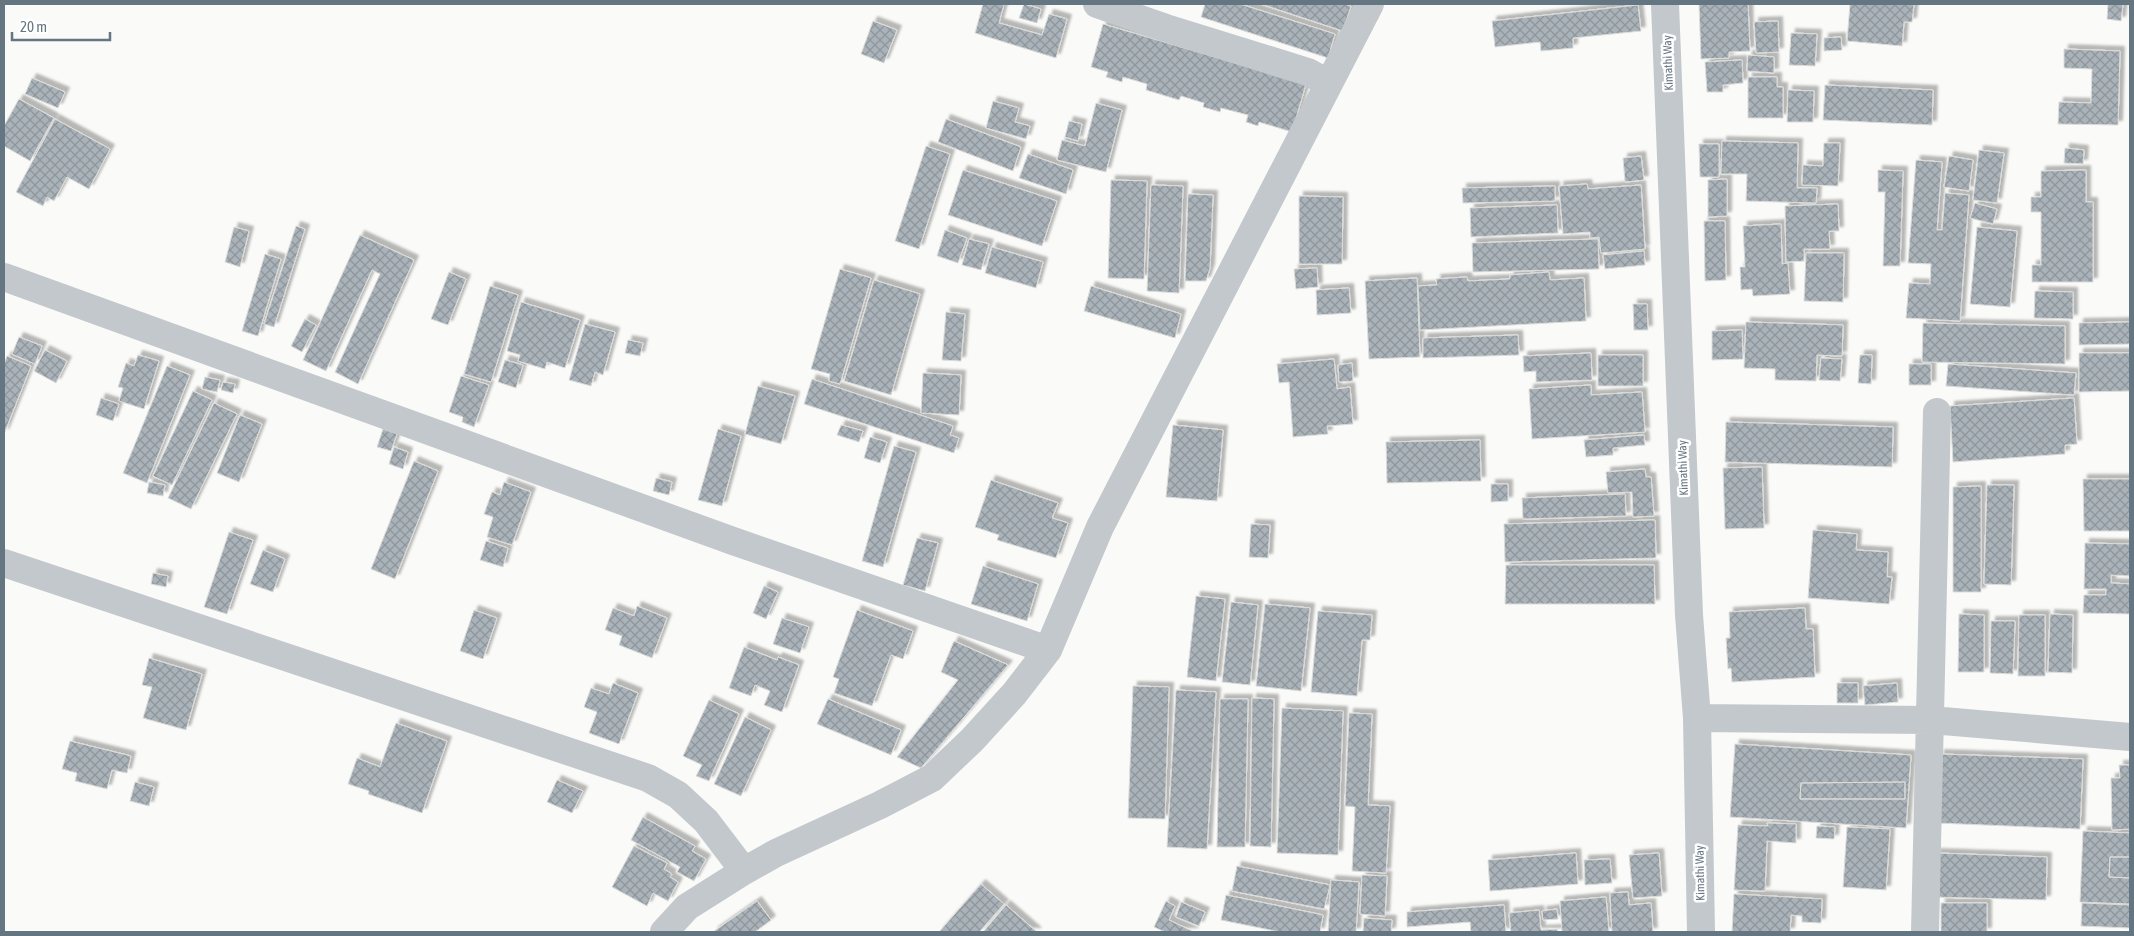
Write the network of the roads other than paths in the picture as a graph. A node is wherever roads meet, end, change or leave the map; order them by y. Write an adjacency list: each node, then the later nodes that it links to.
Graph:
1 (1097, 4): 4 (street)
2 (1370, 4): 4 (street)
3 (1665, 4): 9 (street, Kimathi Way)
4 (1328, 83): 8 (street)
5 (4, 277): 8 (street)
6 (1937, 412): 10 (street)
7 (4, 563): 12 (street)
8 (1048, 650): 12 (street)
9 (1697, 718): 10 (street); 14 (street, Kimathi Way)
10 (1930, 720): 11 (street); 15 (street)
11 (2130, 737)
12 (744, 871): 13 (street)
13 (664, 932)
14 (1701, 932)
15 (1926, 932)

